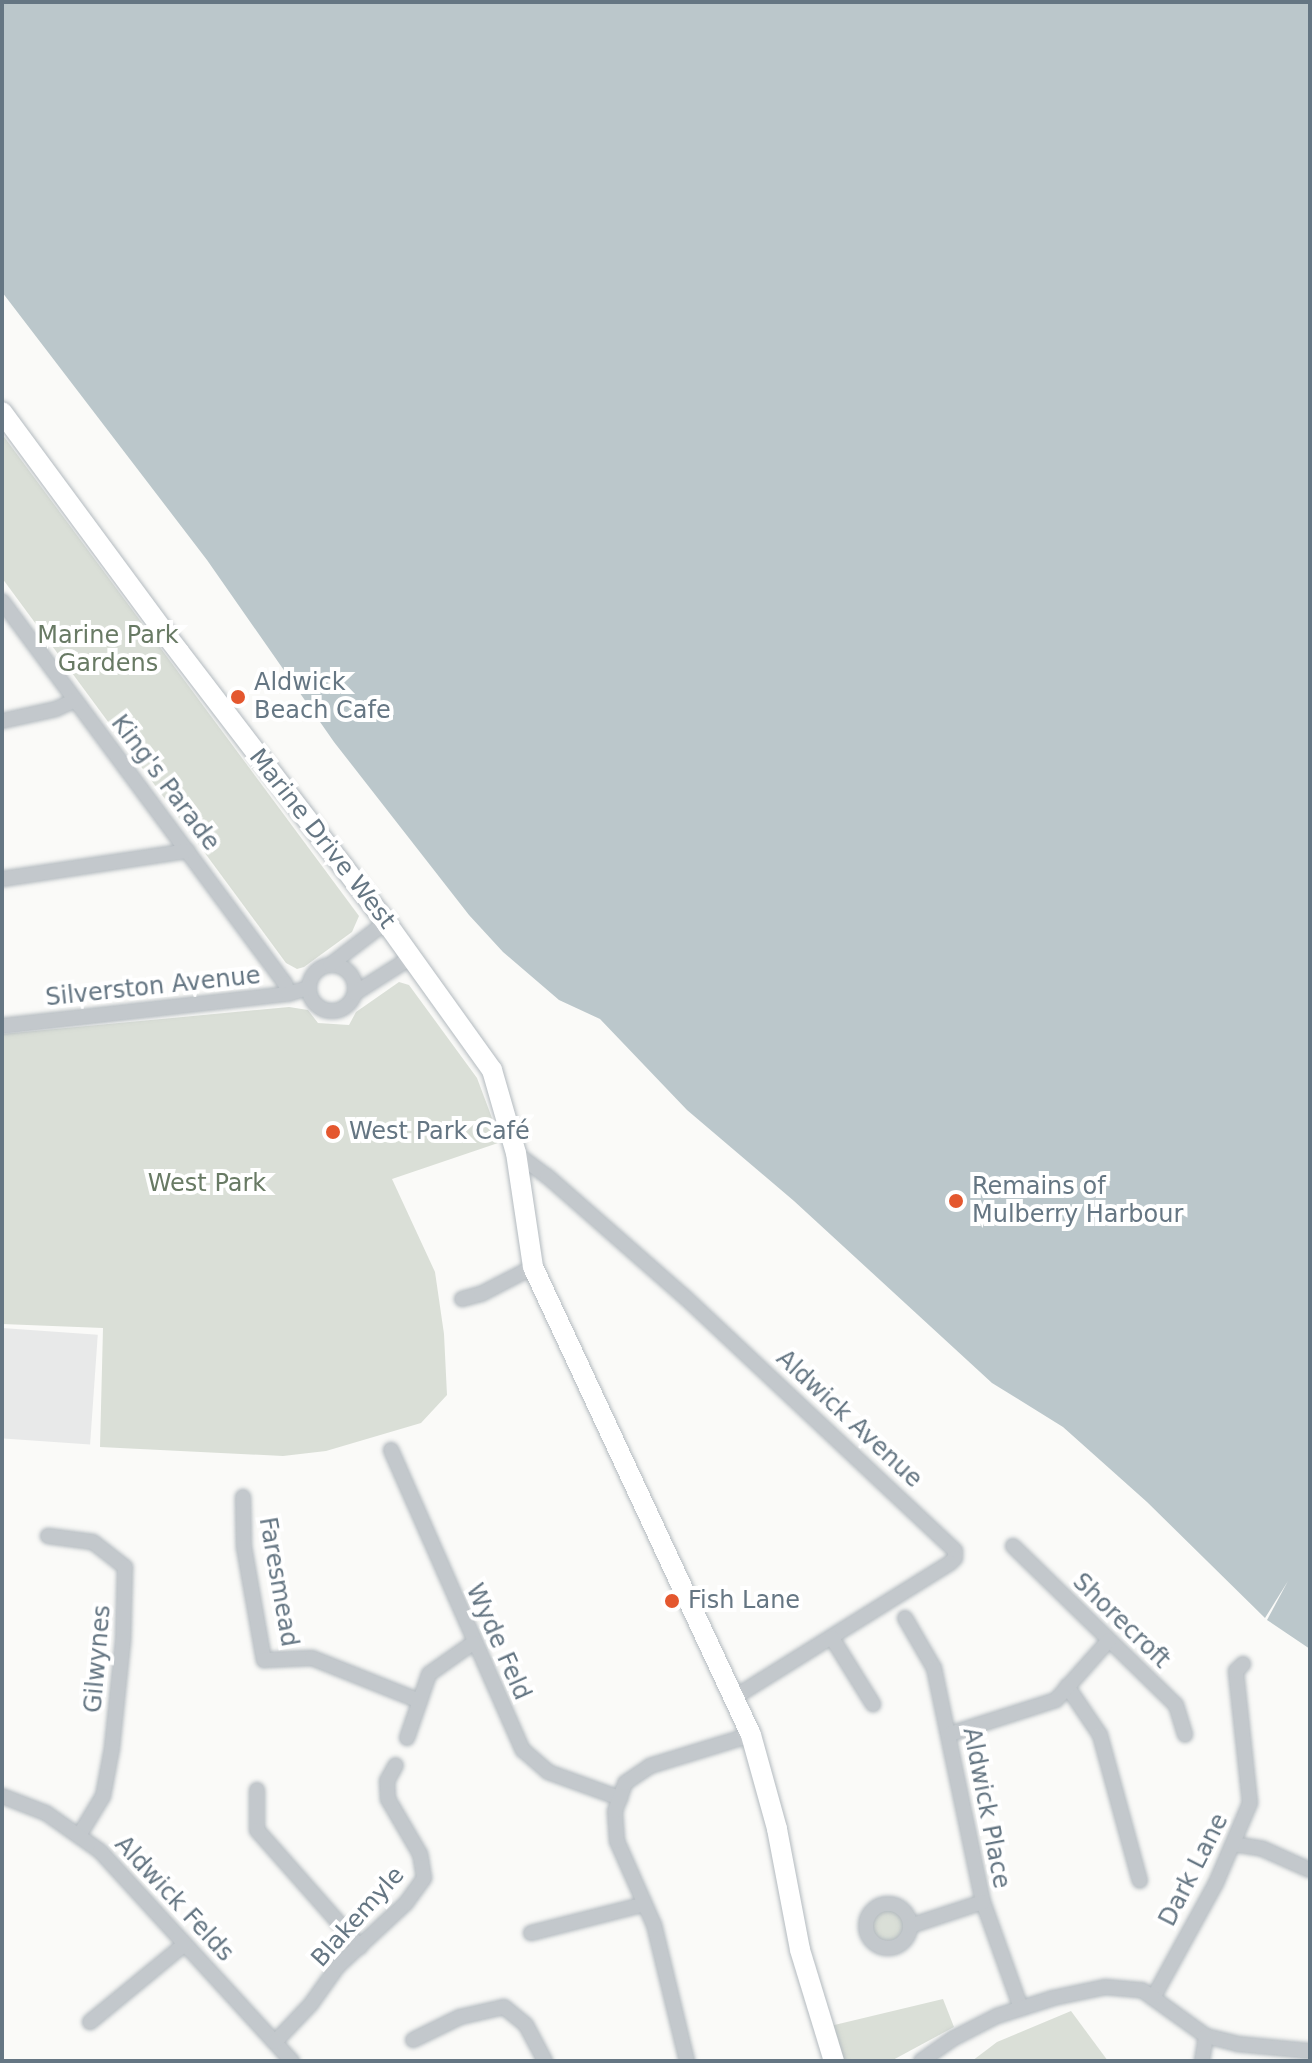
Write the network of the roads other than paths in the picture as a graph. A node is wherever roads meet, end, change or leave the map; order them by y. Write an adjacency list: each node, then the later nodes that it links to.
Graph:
1 (2, 412): 7 (street, Marine Drive West)
2 (2, 601): 3 (street, King's Parade)
3 (75, 700): 4 (street); 5 (street, King's Parade)
4 (2, 721)
5 (188, 851): 6 (street); 12 (street, King's Parade)
6 (2, 879)
7 (386, 922): 8 (street, Marine Drive West); 9 (street, Silverston Avenue)
8 (412, 957): 11 (street); 14 (street)
9 (330, 965): 10 (street, Silverston Avenue); 11 (street)
10 (308, 988): 11 (street); 12 (street, Silverston Avenue)
11 (355, 993)
12 (288, 994): 13 (street, Silverston Avenue)
13 (2, 1026)
14 (516, 1153): 15 (street); 22 (street, Aldwick Avenue)
15 (533, 1267): 16 (street); 33 (street)
16 (462, 1299)
17 (391, 1450): 24 (street, Wyde Feld)
18 (243, 1497): 26 (street, Faresmead)
19 (48, 1536): 40 (street, Gilwynes)
20 (1013, 1546): 23 (street, Shorecroft)
21 (905, 1618): 32 (street, Aldwick Place)
22 (832, 1638): 29 (street, Aldwick Avenue); 31 (street)
23 (1109, 1640): 28 (street); 34 (street, Shorecroft)
24 (473, 1643): 30 (street); 39 (street, Wyde Feld)
25 (246, 1658): 26 (street)
26 (264, 1660): 30 (street, Faresmead)
27 (1243, 1664): 41 (street, Dark Lane)
28 (1067, 1686): 32 (street); 43 (street)
29 (743, 1692)
30 (420, 1701): 35 (street)
31 (873, 1704)
32 (950, 1734): 44 (street, Aldwick Place)
33 (751, 1735): 39 (street); 60 (street)
34 (1185, 1735)
35 (407, 1738)
36 (396, 1765): 49 (street, Blakemyle)
37 (257, 1790): 49 (street)
38 (2, 1796): 40 (street, Aldwick Felds)
39 (620, 1798): 45 (street)
40 (80, 1834): 48 (street, Aldwick Felds)
41 (1233, 1844): 42 (street); 50 (street, Dark Lane)
42 (1310, 1870)
43 (1140, 1881)
44 (983, 1902): 46 (street); 51 (street, Aldwick Place)
45 (642, 1905): 47 (street); 59 (street)
46 (910, 1926)
47 (531, 1933)
48 (185, 1944): 52 (street); 55 (street, Aldwick Felds)
49 (360, 1947): 55 (street, Blakemyle)
50 (1153, 1998): 51 (street); 53 (street)
51 (1021, 2008): 61 (street)
52 (90, 2022)
53 (1206, 2036): 56 (street); 62 (street)
54 (413, 2040): 58 (street)
55 (275, 2042): 57 (street, Aldwick Felds)
56 (1310, 2051)
57 (292, 2061)
58 (545, 2061)
59 (687, 2061)
60 (834, 2061)
61 (921, 2061)
62 (1202, 2061)

